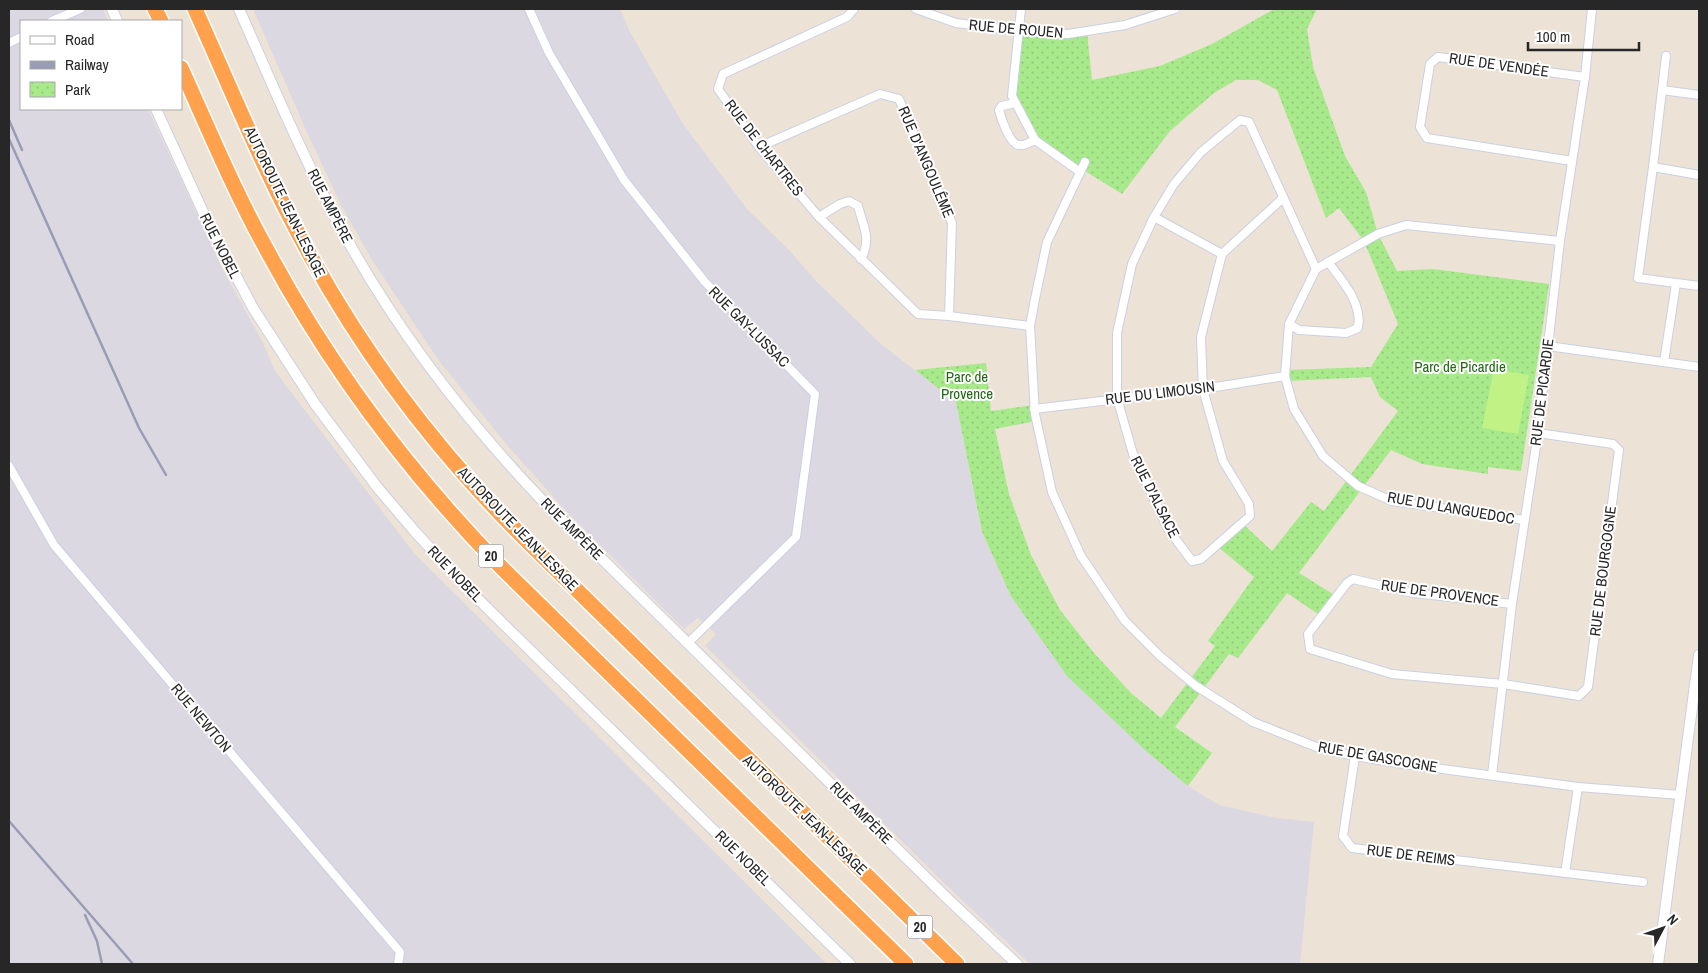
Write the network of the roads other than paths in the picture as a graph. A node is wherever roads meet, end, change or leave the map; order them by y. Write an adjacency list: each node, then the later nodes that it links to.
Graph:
1 (80, 9): 10 (street)
2 (195, 9): 62 (highway, AUTOROUTE JEAN-LESAGE / 20)
3 (239, 9): 50 (street, RUE AMPÈRE)
4 (529, 9): 50 (street, RUE GAY-LUSSAC)
5 (854, 9): 20 (street, RUE DE CHARTRES)
6 (916, 9): 11 (street, RUE DE ROUEN)
7 (1021, 9): 11 (street)
8 (1175, 9): 11 (street, RUE DE ROUEN)
9 (1592, 9): 14 (street, RUE DE PICARDIE)
10 (54, 20)
11 (1017, 31): 17 (street)
12 (1666, 56): 15 (street)
13 (182, 70): 61 (highway, 20)
14 (1584, 77): 21 (street, RUE DE PICARDIE); 21 (street, RUE DE VENDÉE)
15 (1662, 90): 16 (street); 23 (street)
16 (1699, 95)
17 (1015, 103): 19 (street); 19 (street)
18 (156, 110): 60 (street, RUE NOBEL)
19 (1035, 140): 24 (street)
20 (759, 147): 27 (street, RUE DE CHARTRES); 36 (street, RUE D'ANGOULÊME)
21 (1572, 161): 29 (street, RUE DE PICARDIE)
22 (1085, 162): 24 (street, RUE DE GASCOGNE)
23 (1653, 167): 25 (street); 34 (street)
24 (1080, 172): 38 (street, RUE DE GASCOGNE)
25 (1699, 175)
26 (1283, 198): 28 (street); 30 (street); 33 (street)
27 (820, 217): 31 (street, RUE DE CHARTRES); 31 (street)
28 (1154, 217): 30 (street); 44 (street)
29 (1560, 241): 32 (street); 39 (street, RUE DE PICARDIE)
30 (1222, 254): 43 (street)
31 (861, 259): 36 (street, RUE DE CHARTRES)
32 (1328, 262): 33 (street); 37 (street)
33 (1316, 269): 37 (street, RUE DU LANGUEDOC)
34 (1676, 284): 35 (street); 40 (street)
35 (1699, 286)
36 (949, 316): 38 (street, RUE DE CHARTRES)
37 (1288, 324): 42 (street, RUE DU LANGUEDOC)
38 (1030, 326): 45 (street, RUE DE GASCOGNE)
39 (1548, 346): 40 (street); 46 (street, RUE DE PICARDIE)
40 (1664, 362): 41 (street)
41 (1699, 366)
42 (1285, 376): 43 (street, RUE DU LIMOUSIN); 48 (street, RUE DU LANGUEDOC)
43 (1204, 389): 44 (street, RUE DU LIMOUSIN); 44 (street, RUE D'ALSACE)
44 (1117, 398): 45 (street, RUE DU LIMOUSIN)
45 (1034, 409): 53 (street, RUE DE GASCOGNE)
46 (1538, 433): 48 (street, RUE DE PICARDIE); 52 (street, RUE DE BOURGOGNE)
47 (9, 466): 59 (street, RUE NEWTON)
48 (1524, 520): 49 (street, RUE DE PICARDIE)
49 (1512, 604): 52 (street, RUE DE PICARDIE); 52 (street, RUE DE PROVENCE)
50 (688, 643): 63 (street, RUE AMPÈRE)
51 (1699, 655): 56 (street)
52 (1503, 684): 54 (street, RUE DE PICARDIE)
53 (1355, 756): 54 (street, RUE DE GASCOGNE); 57 (street, RUE DE REIMS)
54 (1492, 775): 55 (street, RUE DE GASCOGNE)
55 (1578, 787): 56 (street, RUE DE GASCOGNE); 57 (street)
56 (1681, 795): 64 (street)
57 (1565, 873): 58 (street, RUE DE REIMS)
58 (1643, 882)
59 (398, 964)
60 (850, 964)
61 (906, 964)
62 (957, 964)
63 (1017, 964)
64 (1658, 964)

